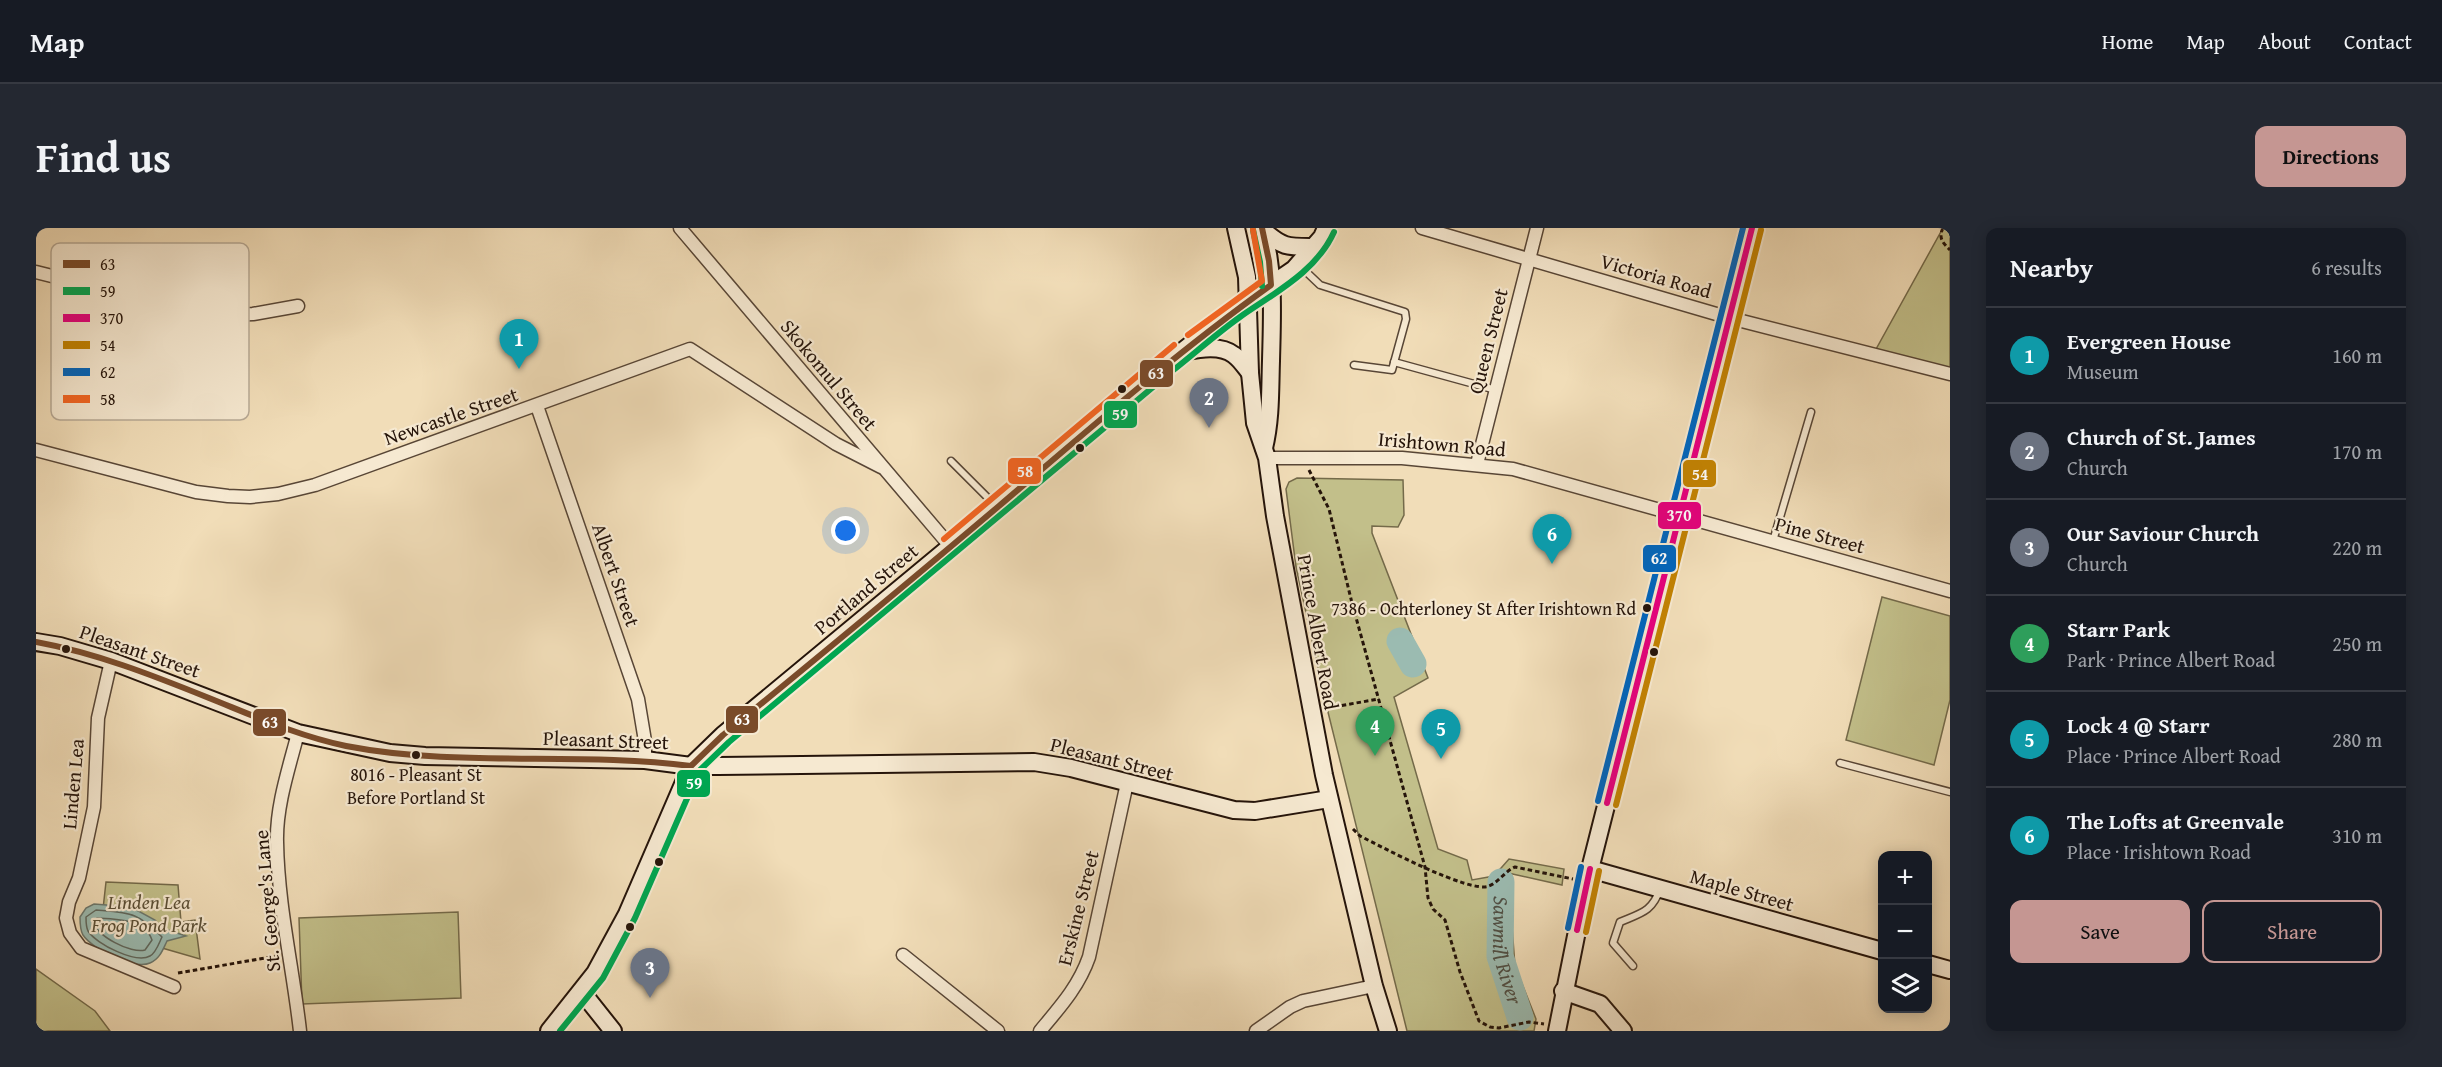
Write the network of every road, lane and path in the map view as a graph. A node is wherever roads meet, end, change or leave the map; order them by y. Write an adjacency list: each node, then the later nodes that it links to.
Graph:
1 (681, 228): 33 (street, Skokomul Street)
2 (1236, 228): 16 (main road, Prince Albert Road)
3 (1326, 228): 9 (main road, Portland Street)
4 (1422, 228): 11 (street, Victoria Road)
5 (1538, 228): 11 (street, Queen Street)
6 (1752, 228): 19 (main road)
7 (1944, 228): 10 (path)
8 (1262, 229): 9 (main road); 15 (main road, Prince Albert Road)
9 (1314, 247): 12 (main road, Portland Street)
10 (1950, 250)
11 (1529, 259): 19 (street, Victoria Road); 25 (street, Queen Street)
12 (1299, 265): 15 (main road, Portland Street); 21 (lane)
13 (36, 272): 14 (street)
14 (51, 276)
15 (1271, 285): 16 (main road, Portland Street); 29 (main road, Prince Albert Road)
16 (1246, 302): 20 (main road, Portland Street); 23 (main road, Prince Albert Road)
17 (298, 306): 18 (street)
18 (249, 314)
19 (1730, 318): 24 (street, Victoria Road); 35 (main road)
20 (1180, 352): 23 (main road); 34 (main road, Portland Street)
21 (1394, 362): 22 (lane); 25 (lane)
22 (1354, 364)
23 (1250, 373): 29 (main road, Prince Albert Road)
24 (1950, 374)
25 (1496, 390): 32 (street, Queen Street)
26 (537, 406): 28 (street, Newcastle Street); 33 (street, Newcastle Street); 44 (street, Albert Street)
27 (1810, 412): 36 (lane)
28 (36, 450)
29 (1266, 453): 30 (street, Irishtown Road); 42 (main road, Prince Albert Road)
30 (1304, 458): 32 (street, Irishtown Road); 41 (path)
31 (951, 461): 34 (lane)
32 (1477, 464): 35 (street, Irishtown Road)
33 (881, 467): 37 (street, Skokomul Street)
34 (997, 507): 37 (main road, Portland Street)
35 (1679, 516): 36 (street, Pine Street); 51 (main road)
36 (1773, 542): 38 (street, Pine Street)
37 (950, 546): 46 (main road, Portland Street)
38 (1950, 591)
39 (36, 642): 40 (main road, Pleasant Street)
40 (111, 661): 43 (main road, Pleasant Street); 59 (street, Linden Lea)
41 (1379, 699): 42 (path); 50 (path)
42 (1310, 711): 49 (main road, Prince Albert Road)
43 (298, 733): 44 (main road, Pleasant Street); 54 (street, St. George's Lane)
44 (645, 760): 46 (main road, Pleasant Street)
45 (1840, 763): 48 (lane)
46 (691, 766): 47 (main road, Pleasant Street); 63 (main road, Portland Street)
47 (1127, 783): 49 (main road, Pleasant Street); 69 (street, Erskine Street)
48 (1950, 792)
49 (1331, 806): 50 (path); 60 (main road, Prince Albert Road)
50 (1425, 867): 51 (path); 64 (path)
51 (1588, 875): 52 (main road, Maple Street); 62 (main road)
52 (1660, 888): 53 (main road, Maple Street); 57 (lane)
53 (1878, 950)
54 (288, 954): 59 (path); 65 (street, St. George's Lane)
55 (903, 955): 68 (street)
56 (1932, 965): 58 (main road)
57 (1633, 966)
58 (1950, 970)
59 (154, 977): 61 (street, Linden Lea)
60 (1374, 986): 70 (street); 71 (main road, Prince Albert Road)
61 (174, 987)
62 (1563, 991): 64 (main road); 72 (main road)
63 (582, 992): 66 (main road, Portland Street); 67 (main road)
64 (1557, 1029)
65 (300, 1031)
66 (549, 1031)
67 (612, 1031)
68 (998, 1031)
69 (1040, 1031)
70 (1256, 1031)
71 (1388, 1031)
72 (1623, 1031)

